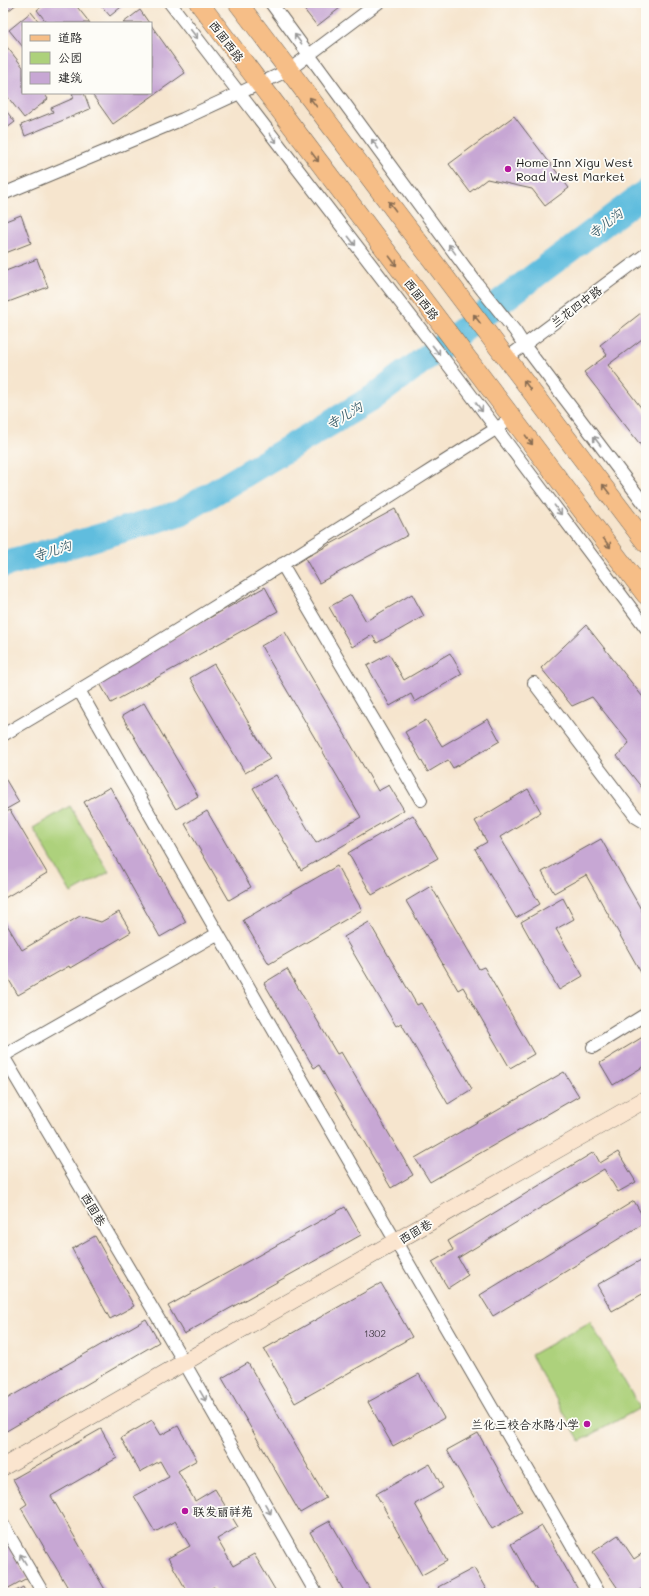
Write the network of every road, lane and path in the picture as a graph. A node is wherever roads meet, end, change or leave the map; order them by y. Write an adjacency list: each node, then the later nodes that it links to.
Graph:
1 (170, 3): 9 (street, one-way to 9)
2 (199, 3): 8 (main road, 西固西路)
3 (238, 3): 7 (main road)
4 (271, 3): 6 (street, one-way to 4)
5 (378, 3): 6 (street)
6 (310, 54): 7 (street); 12 (street, one-way to 6)
7 (289, 70): 8 (street); 13 (main road, one-way to 7)
8 (259, 84): 9 (street); 14 (main road, 西固西路, one-way to 14)
9 (238, 93): 10 (street); 15 (street, one-way to 15)
10 (3, 194)
11 (646, 254): 12 (street, 兰花四中路)
12 (524, 345): 13 (street, 兰花四中路); 16 (street, one-way to 12)
13 (502, 352): 17 (main road, one-way to 13)
14 (513, 418): 15 (street); 19 (main road, 西固西路, one-way to 19)
15 (496, 429): 18 (street); 20 (street, one-way to 20)
16 (646, 506)
17 (646, 542)
18 (282, 564): 22 (street); 24 (street)
19 (646, 595)
20 (646, 628)
21 (534, 683): 25 (street)
22 (79, 690): 23 (street); 26 (street)
23 (3, 735)
24 (421, 800)
25 (646, 823)
26 (217, 934): 29 (street, 西固巷); 31 (street)
27 (646, 1014): 28 (street)
28 (593, 1047)
29 (3, 1056): 32 (street, 西固巷)
30 (646, 1099): 31 (street, 西固巷)
31 (397, 1241): 32 (street, 西固巷); 37 (street)
32 (184, 1362): 33 (street, 西固巷); 36 (street, one-way to 36)
33 (3, 1467)
34 (3, 1525): 35 (street, one-way to 34)
35 (43, 1593)
36 (316, 1593)
37 (599, 1593)

